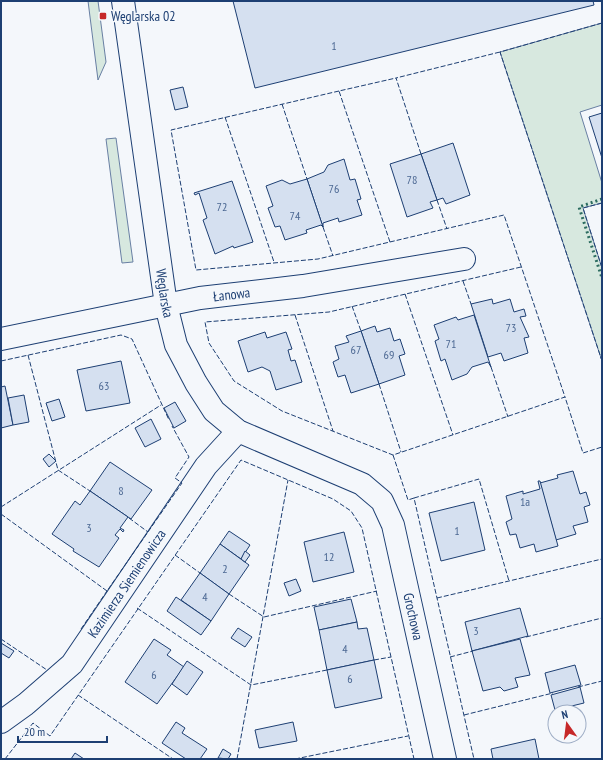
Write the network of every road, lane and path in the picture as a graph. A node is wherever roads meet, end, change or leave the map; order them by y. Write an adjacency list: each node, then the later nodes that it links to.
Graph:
1 (123, 1): 3 (street, Węglarska)
2 (464, 259): 3 (street, Łanowa)
3 (166, 305): 4 (street, Łanowa); 5 (street, Węglarska)
4 (1, 340)
5 (238, 431): 6 (street, Węglarska); 7 (street, Kazimierza Siemienowicza)
6 (362, 484): 8 (street, Grochowa)
7 (1, 722)
8 (445, 759)

